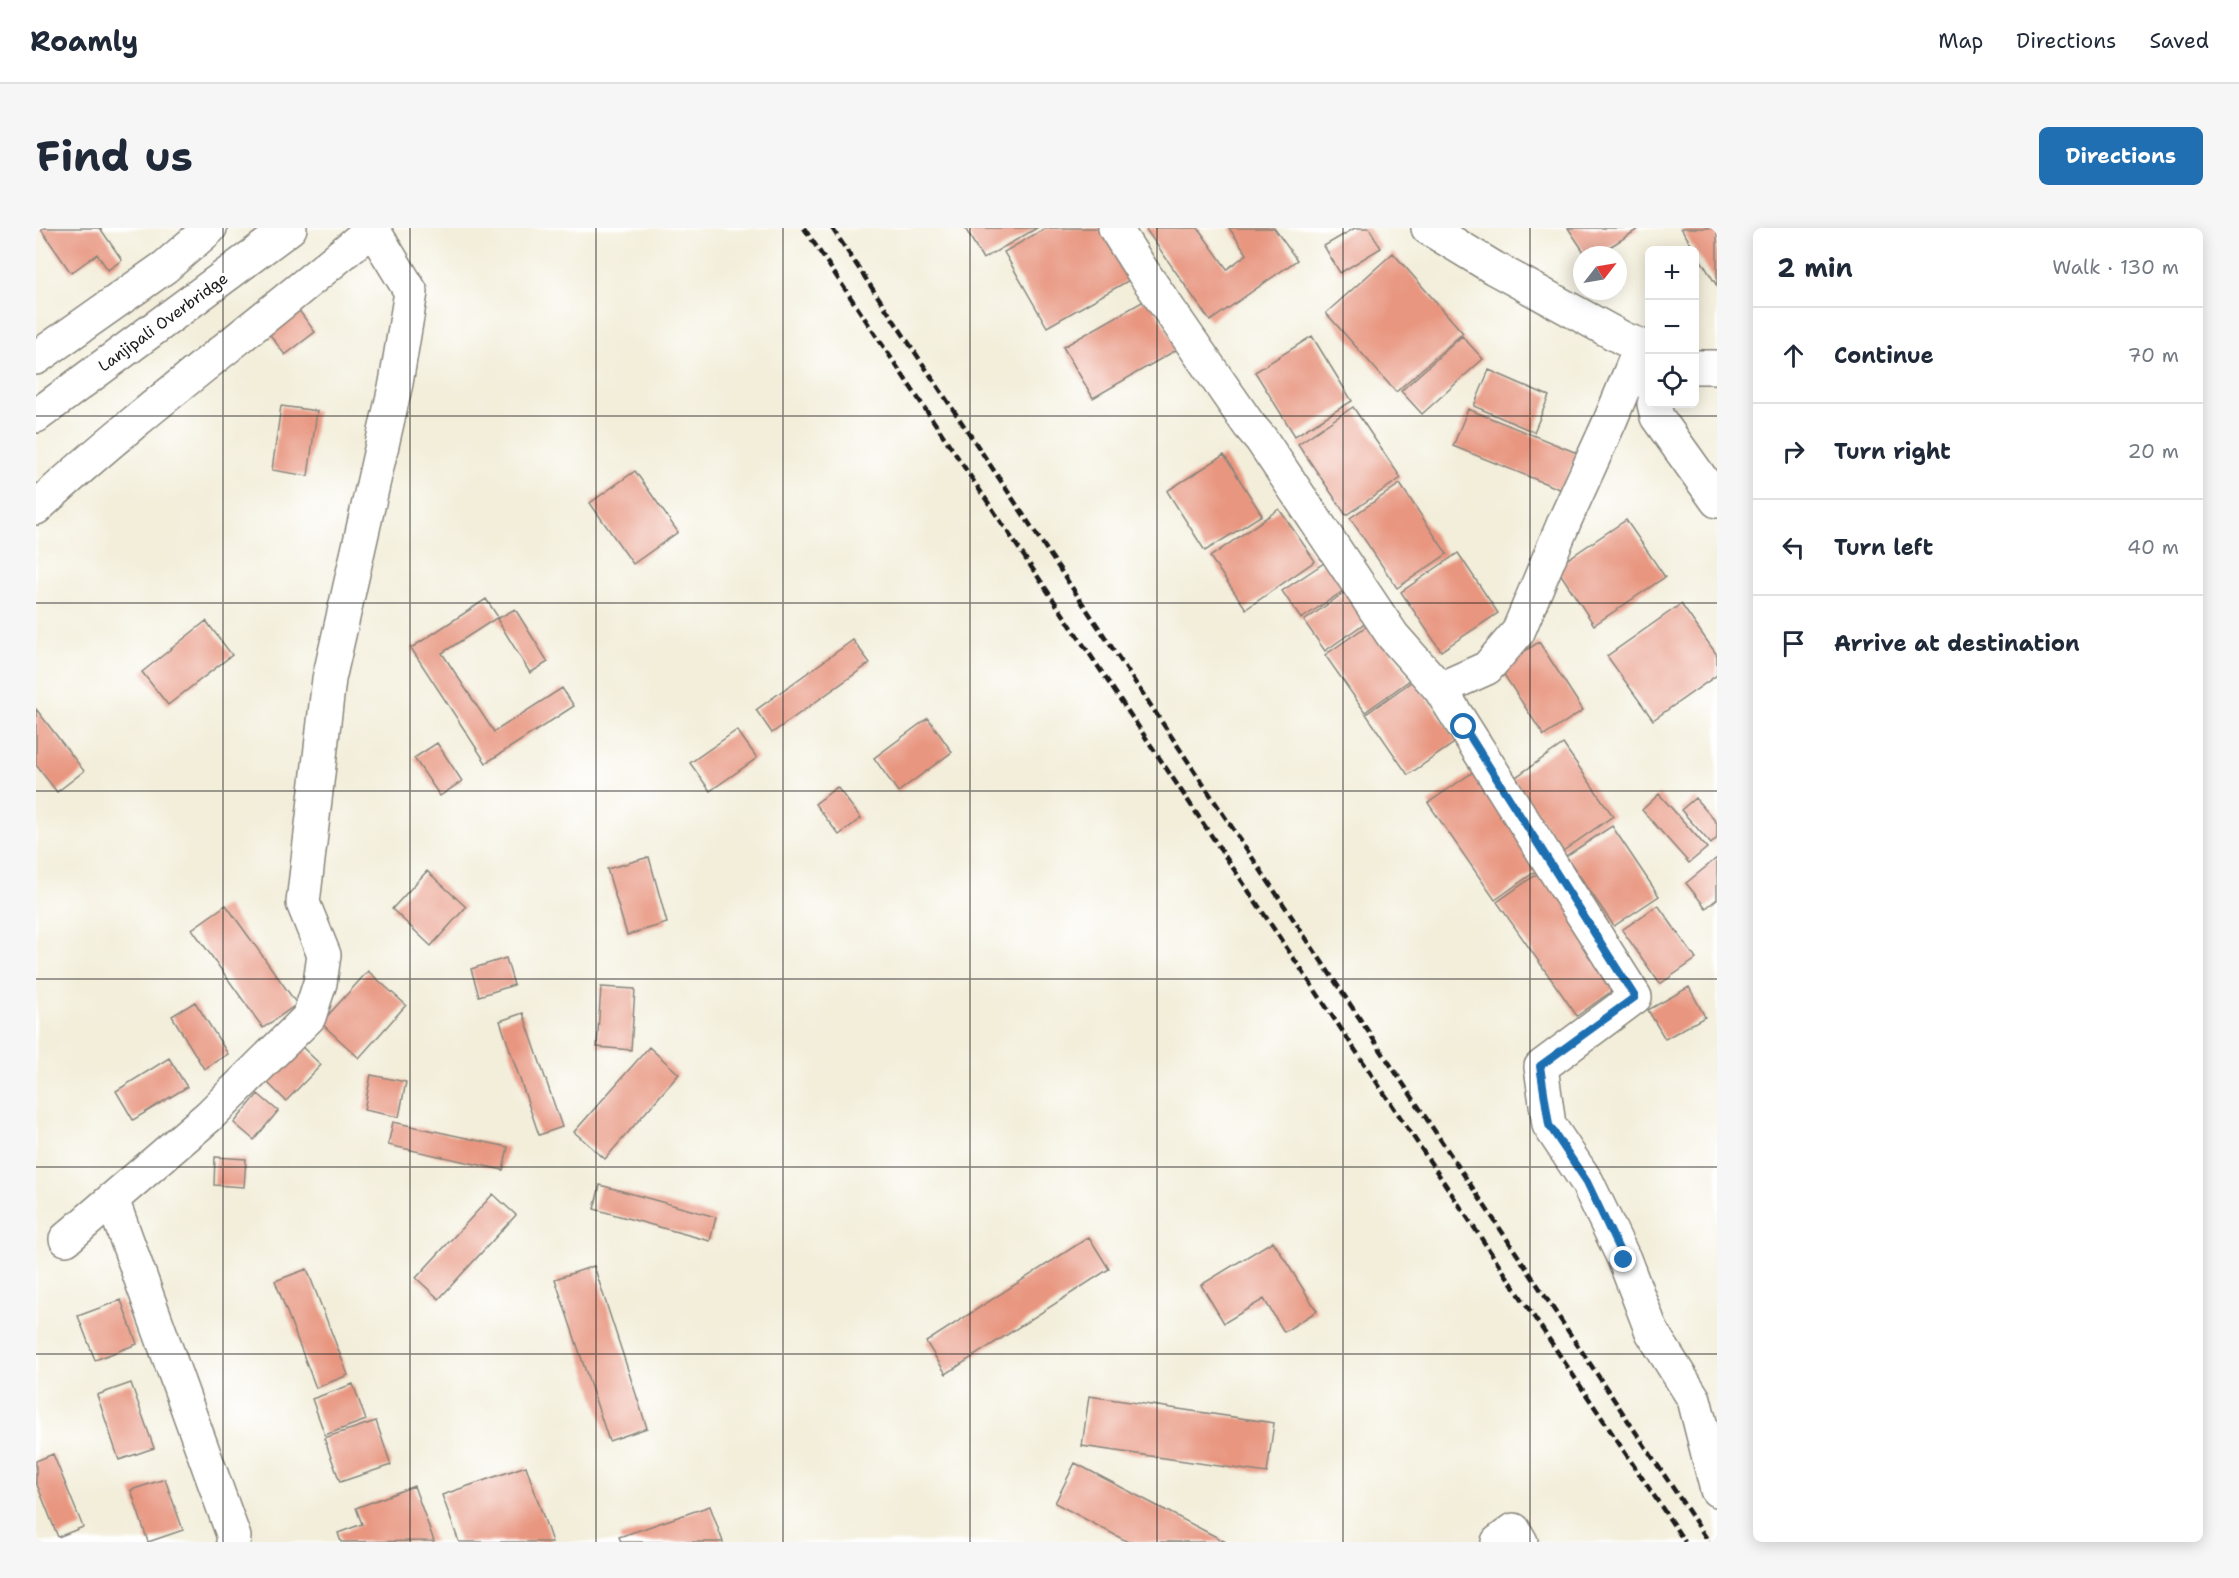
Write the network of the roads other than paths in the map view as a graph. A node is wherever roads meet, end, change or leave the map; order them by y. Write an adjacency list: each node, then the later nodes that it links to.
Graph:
1 (210, 228): 7 (street)
2 (290, 228): 11 (street, Lanjipali Overbridge)
3 (372, 228): 13 (street); 15 (street)
4 (1115, 228): 14 (street)
5 (1428, 228): 6 (street)
6 (1645, 347): 14 (street)
7 (36, 358)
8 (1717, 367): 9 (street)
9 (1699, 368)
10 (1655, 408): 12 (street)
11 (36, 416)
12 (1717, 501)
13 (36, 508)
14 (1440, 689): 17 (street)
15 (112, 1199): 16 (street); 18 (street)
16 (66, 1239)
17 (1717, 1490)
18 (233, 1542)
19 (1498, 1542): 20 (street)
20 (1521, 1542)

